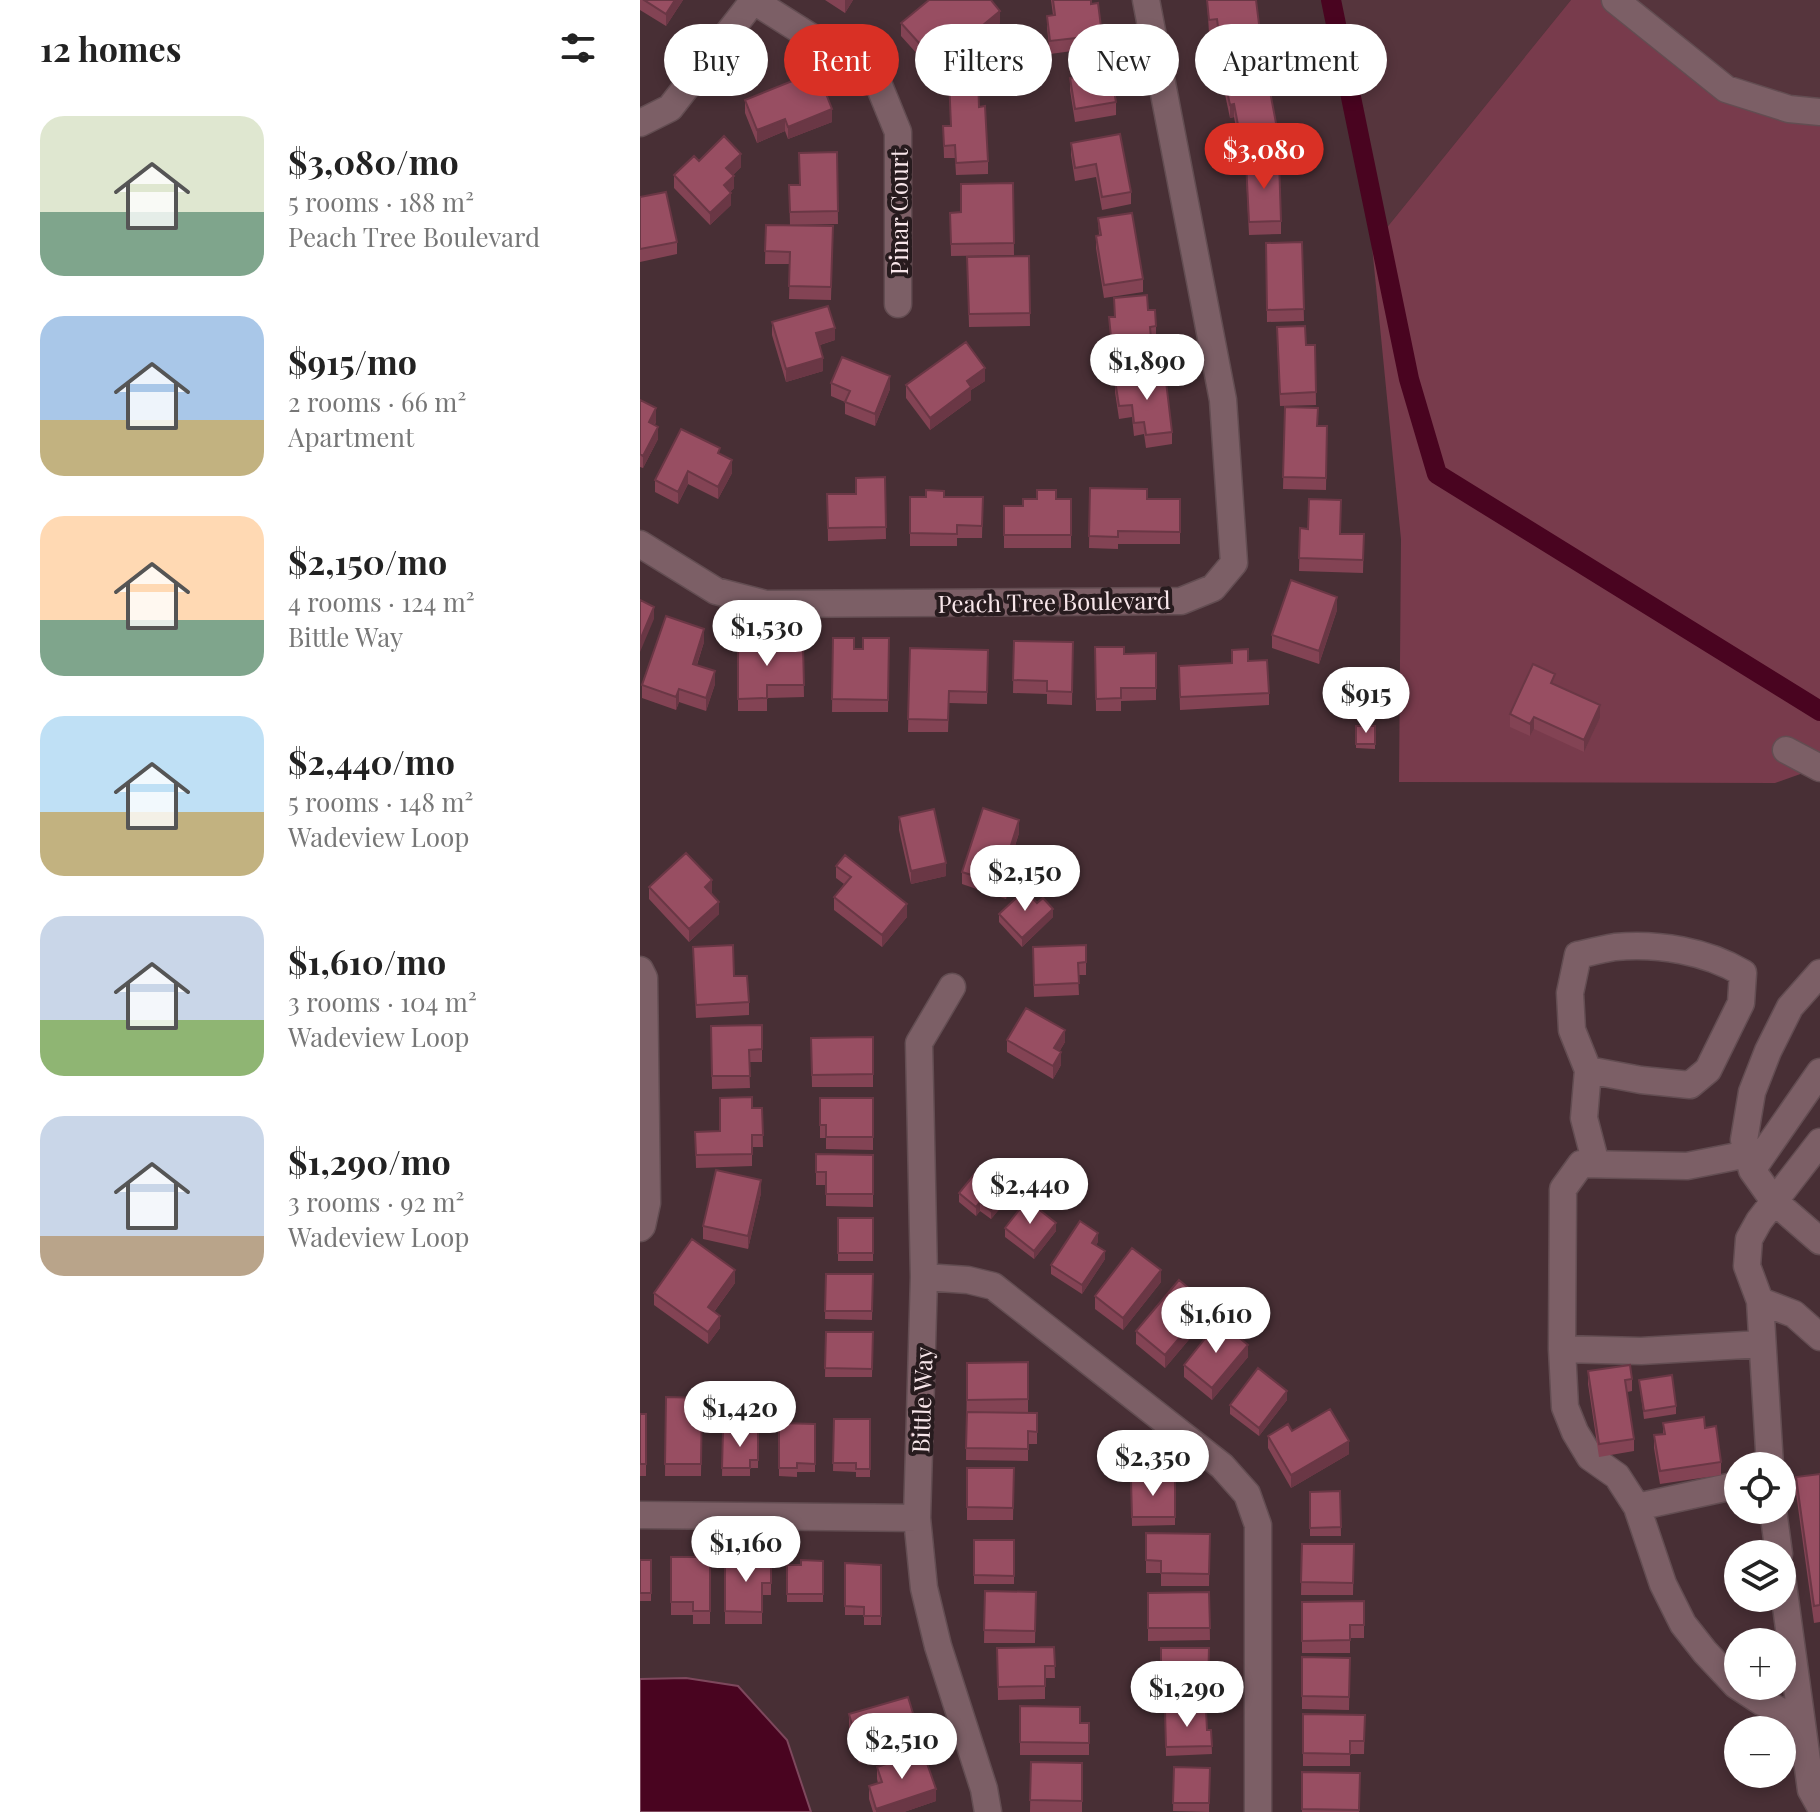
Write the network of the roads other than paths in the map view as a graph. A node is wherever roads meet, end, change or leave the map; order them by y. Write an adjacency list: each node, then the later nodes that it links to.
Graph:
1 (754, 0): 5 (street); 6 (street, Pinar Court)
2 (1146, 0): 7 (street, Peach Tree Boulevard)
3 (1615, 0): 4 (street)
4 (1820, 112)
5 (640, 123)
6 (898, 304)
7 (640, 544)
8 (1786, 750): 9 (street)
9 (1820, 768)
10 (640, 970): 19 (street)
11 (1820, 973): 16 (street)
12 (952, 987): 21 (street, Bittle Way)
13 (1588, 1070): 13 (street); 17 (street)
14 (1820, 1072): 16 (street)
15 (1820, 1142): 18 (street)
16 (1750, 1162): 17 (street); 18 (street)
17 (1596, 1164): 25 (street)
18 (1774, 1201): 20 (street); 22 (street)
19 (640, 1228)
20 (1820, 1241)
21 (924, 1277): 30 (street, Bittle Way); 35 (street)
22 (1760, 1301): 23 (street); 24 (street)
23 (1820, 1337)
24 (1762, 1344): 25 (street); 26 (street)
25 (1562, 1349): 28 (street)
26 (1769, 1452)
27 (1724, 1488): 28 (street)
28 (1637, 1507): 32 (street)
29 (640, 1515): 30 (street)
30 (917, 1518): 34 (street, Bittle Way)
31 (1787, 1612): 32 (street)
32 (1801, 1721): 33 (street)
33 (1820, 1806)
34 (988, 1812)
35 (1258, 1812)

